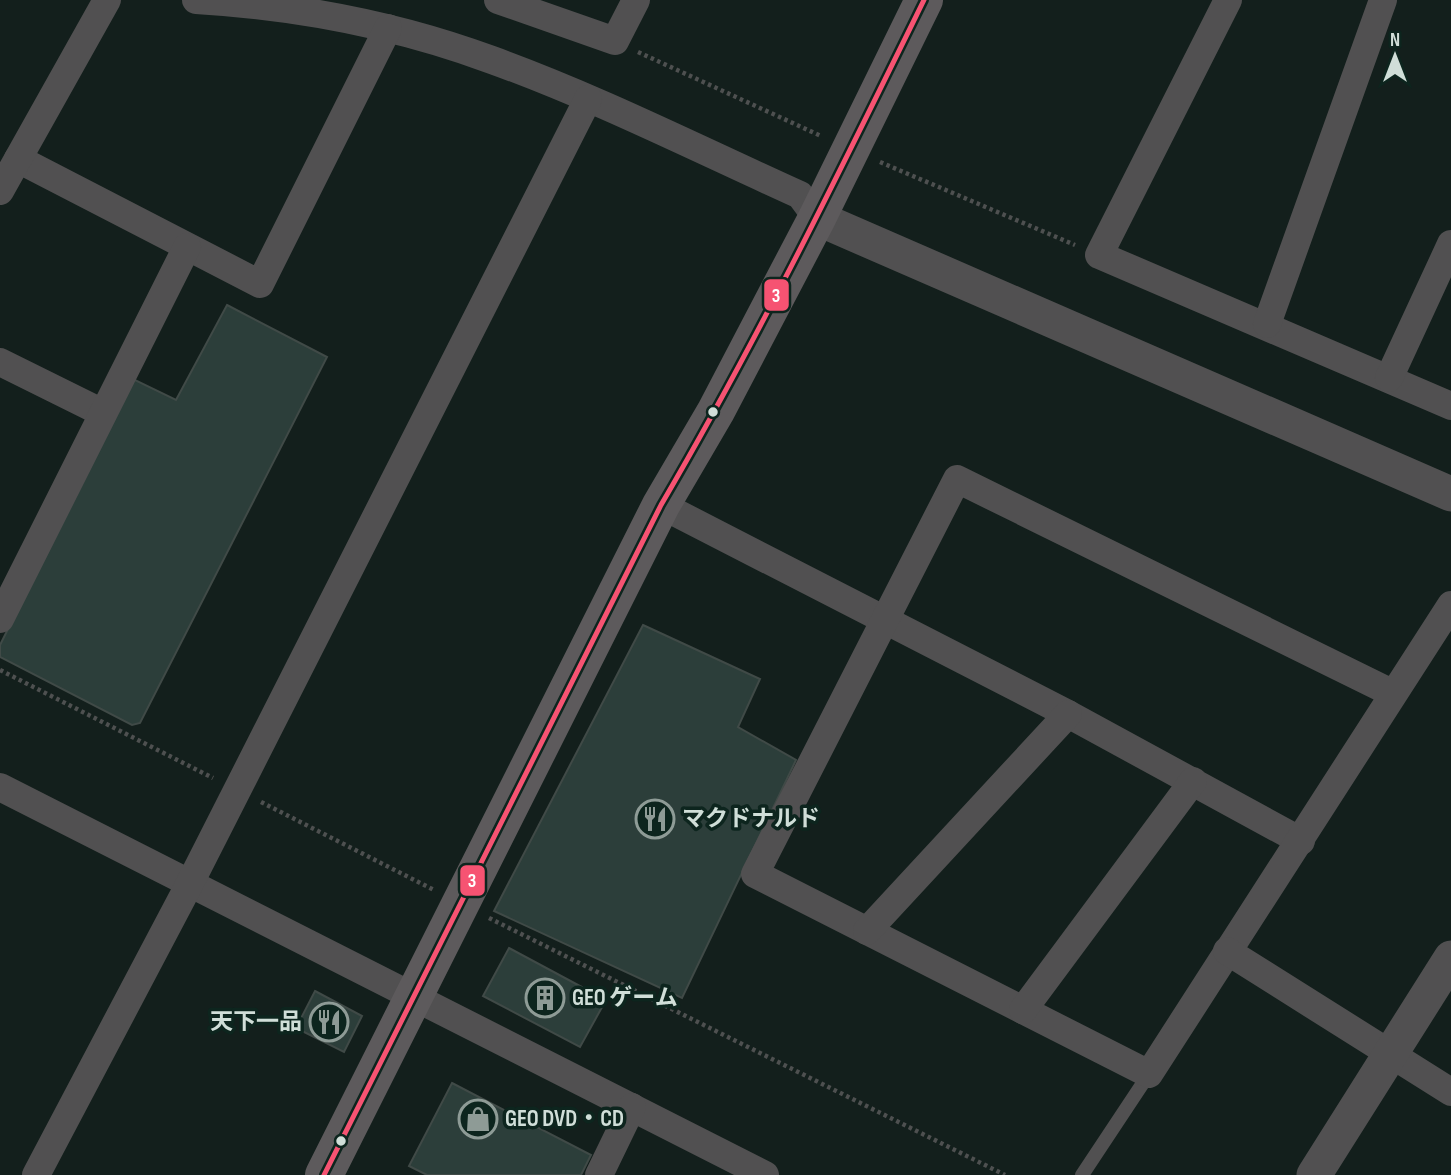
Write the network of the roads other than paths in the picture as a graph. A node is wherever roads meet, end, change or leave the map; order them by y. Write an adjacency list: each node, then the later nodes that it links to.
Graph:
1 (107, 0): 10 (street)
2 (196, 0): 8 (street)
3 (499, 0): 4 (street)
4 (636, 0)
5 (924, 0): 12 (main road)
6 (1228, 0): 15 (street)
7 (1383, 0): 15 (street)
8 (388, 28): 9 (street); 14 (street)
9 (589, 99): 12 (street); 30 (street)
10 (18, 159): 11 (street); 14 (street)
11 (0, 191)
12 (817, 218): 20 (street); 21 (main road)
13 (1451, 244): 17 (street)
14 (187, 247): 19 (street)
15 (1267, 324): 17 (street)
16 (0, 362): 19 (street)
17 (1389, 379): 18 (street)
18 (1451, 405)
19 (103, 413): 23 (street)
20 (1451, 494)
21 (662, 505): 24 (street); 34 (main road)
22 (1451, 604): 25 (street)
23 (0, 619)
24 (886, 621): 25 (street); 26 (street); 31 (street)
25 (1392, 693): 29 (street)
26 (1068, 714): 27 (street); 31 (street)
27 (1193, 781): 29 (street); 35 (street)
28 (1, 792): 30 (street)
29 (1301, 841): 32 (street)
30 (189, 885): 34 (street); 40 (street)
31 (867, 931): 35 (street)
32 (1227, 951): 36 (street); 37 (street)
33 (1451, 958): 36 (street)
34 (413, 999): 39 (street); 41 (main road)
35 (1023, 1010): 37 (street)
36 (1391, 1052): 38 (street); 45 (street)
37 (1149, 1074): 44 (lane)
38 (1451, 1092)
39 (632, 1107): 42 (street); 43 (street)
40 (36, 1175)
41 (324, 1175)
42 (598, 1175)
43 (765, 1175)
44 (1082, 1175)
45 (1314, 1175)

